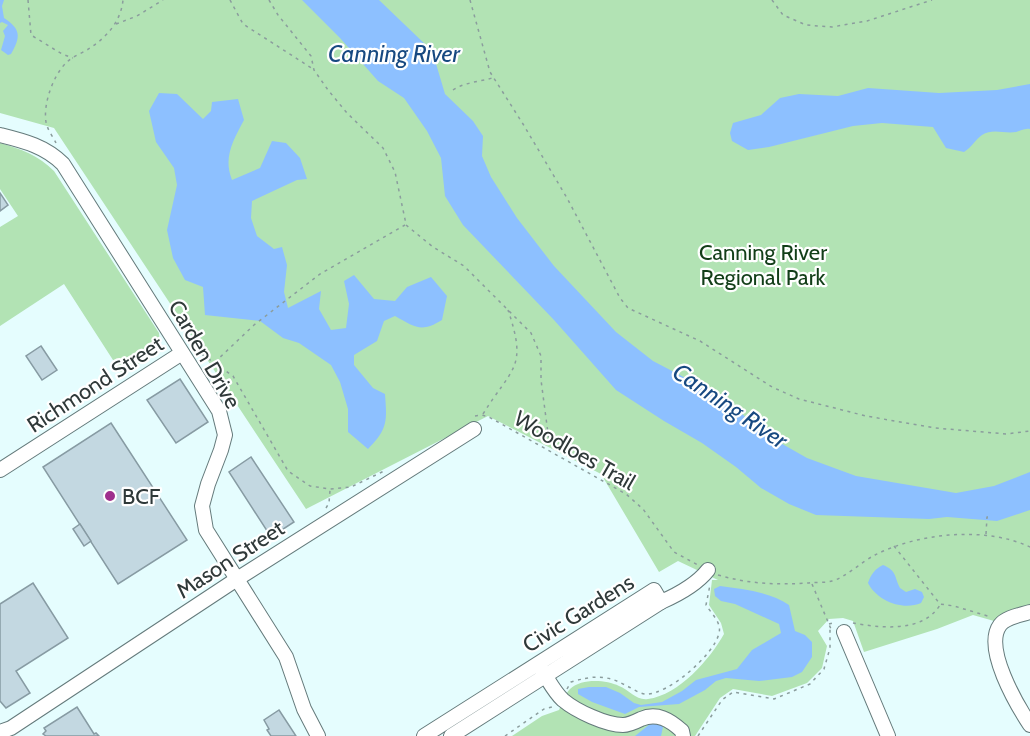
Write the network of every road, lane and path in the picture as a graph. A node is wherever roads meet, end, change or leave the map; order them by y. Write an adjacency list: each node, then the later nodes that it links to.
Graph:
1 (28, 0): 10 (path)
2 (123, 0): 9 (path)
3 (163, 0): 9 (path)
4 (230, 0): 11 (path)
5 (269, 0): 11 (path)
6 (470, 0): 12 (path)
7 (772, 0): 8 (path)
8 (932, 0)
9 (116, 24): 10 (path)
10 (74, 58): 15 (path)
11 (314, 70): 16 (path)
12 (493, 77): 13 (path); 23 (path)
13 (453, 90)
14 (0, 135): 19 (street, Carden Drive)
15 (57, 146)
16 (406, 225): 17 (path); 20 (path)
17 (508, 309): 21 (path); 25 (path)
18 (196, 351): 20 (path)
19 (182, 353): 26 (street, Richmond Street); 36 (street, Carden Drive)
20 (214, 363): 29 (path)
21 (482, 415): 22 (path, Woodloes Trail); 25 (path, Woodloes Trail)
22 (471, 426): 31 (street, Mason Street)
23 (1030, 431)
24 (11, 445): 26 (street)
25 (544, 448): 35 (path, Woodloes Trail)
26 (19, 458): 27 (street, Richmond Street)
27 (0, 470)
28 (383, 471): 29 (path)
29 (330, 489): 31 (path)
30 (992, 517): 32 (path)
31 (323, 524): 36 (street, Mason Street)
32 (986, 535): 33 (path, Woodloes Trail); 34 (path, Woodloes Trail)
33 (894, 546): 37 (path, Woodloes Trail); 39 (path)
34 (1030, 547)
35 (710, 572): 37 (path, Woodloes Trail); 38 (street); 46 (path)
36 (237, 579): 49 (street, Mason Street); 50 (street, Carden Drive)
37 (811, 583): 41 (path)
38 (661, 602): 44 (street, Civic Gardens); 45 (street, Civic Gardens)
39 (940, 604): 42 (path); 43 (path)
40 (1030, 612): 42 (street)
41 (829, 624): 43 (path); 43 (path)
42 (1000, 625): 47 (street)
43 (841, 626): 55 (path); 56 (street)
44 (535, 660): 45 (street); 48 (street, Civic Gardens)
45 (546, 676): 46 (street); 52 (street, Civic Gardens)
46 (562, 699): 53 (path); 54 (street)
47 (1030, 725)
48 (442, 731): 51 (street, Civic Gardens)
49 (5, 732)
50 (318, 736)
51 (424, 736)
52 (450, 736)
53 (505, 736)
54 (683, 736)
55 (698, 736)
56 (888, 736)

